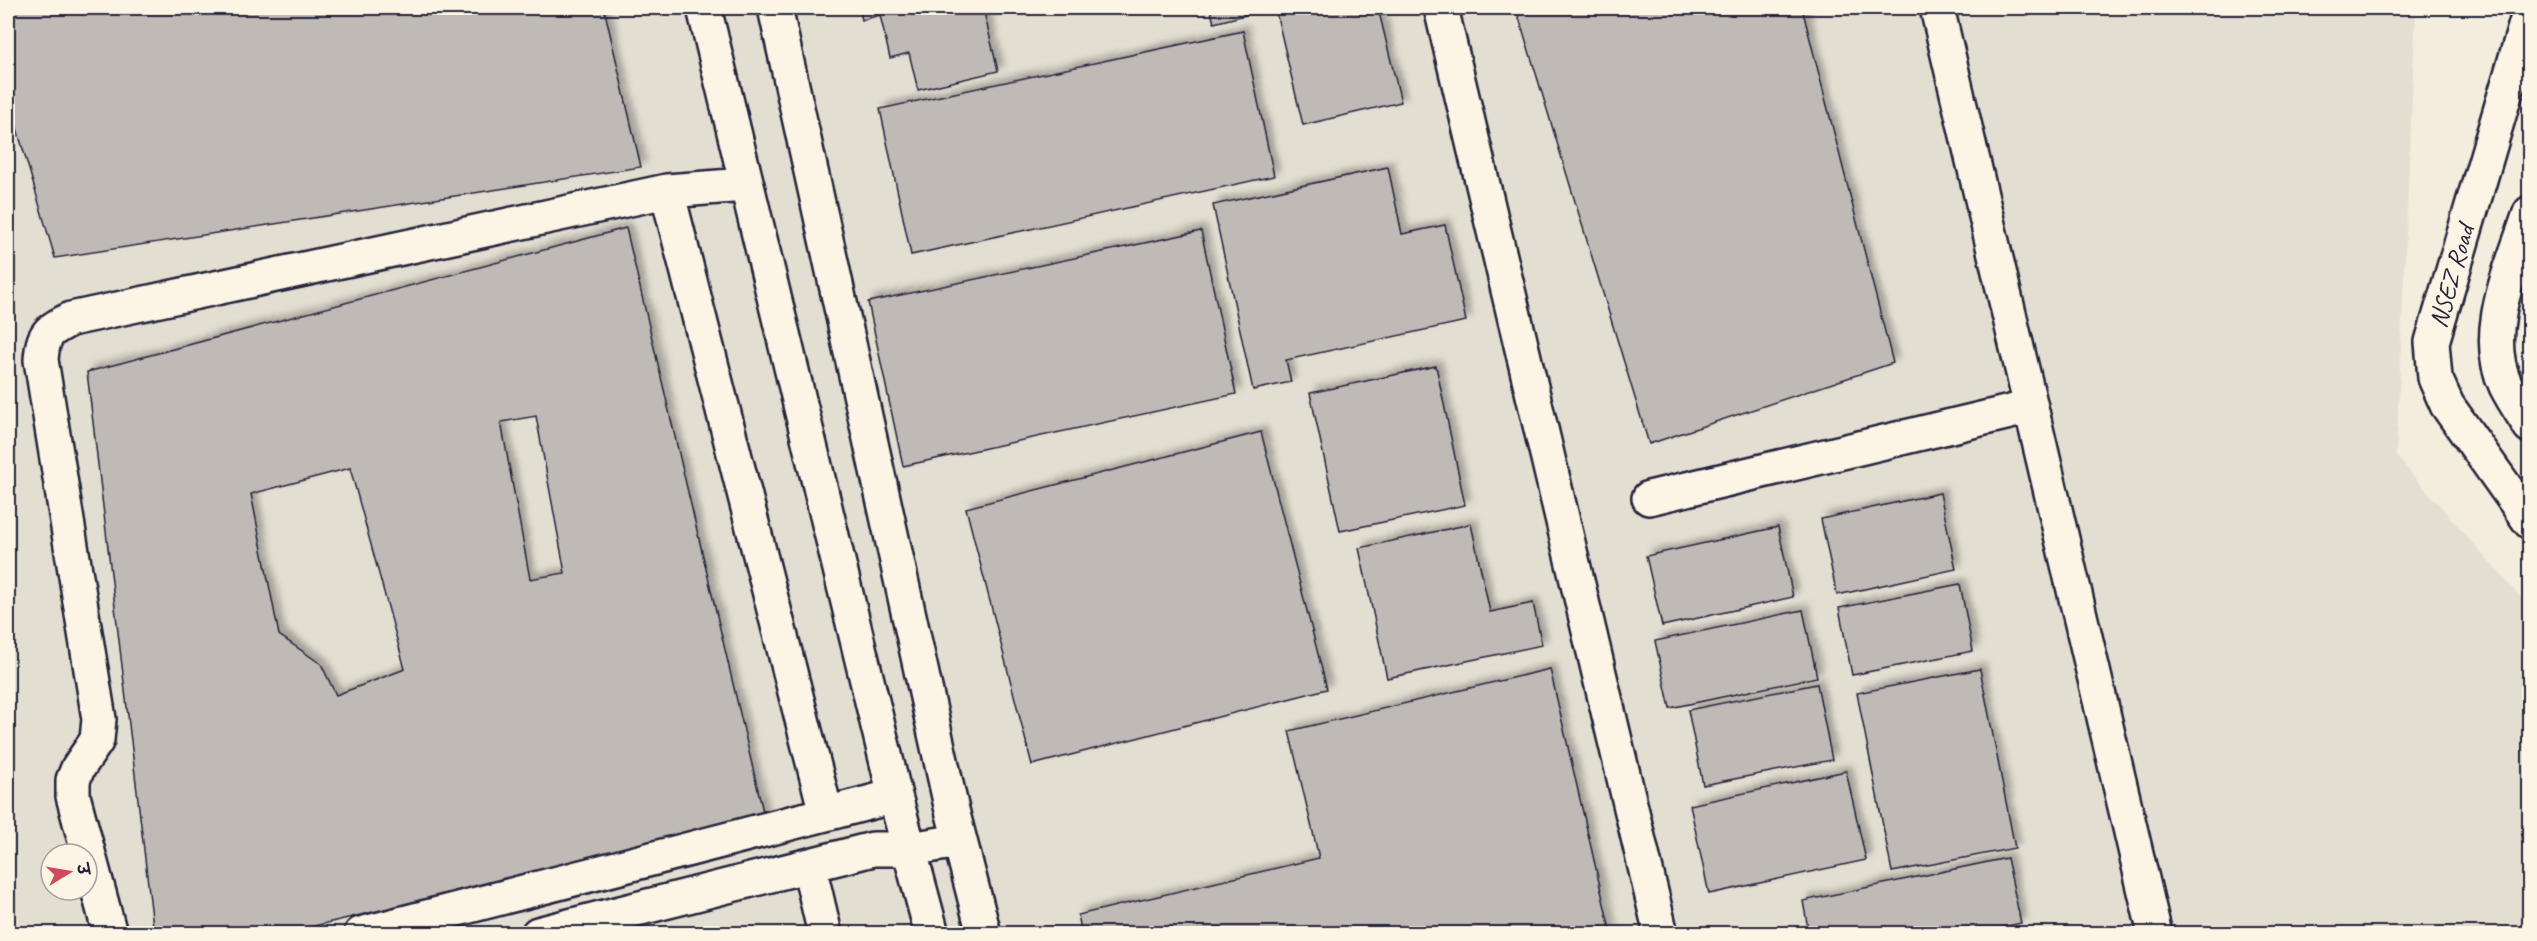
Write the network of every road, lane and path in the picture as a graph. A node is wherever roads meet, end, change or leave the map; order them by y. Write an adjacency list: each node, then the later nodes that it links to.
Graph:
1 (704, 8): 6 (street)
2 (775, 8): 15 (street)
3 (1441, 8): 24 (street)
4 (1937, 8): 9 (street)
5 (2529, 10): 12 (street, NSEZ Road)
6 (745, 185): 7 (street); 13 (street)
7 (667, 191): 14 (street); 18 (street)
8 (2529, 213): 10 (street)
9 (2031, 407): 11 (street); 25 (street)
10 (2529, 426)
11 (1649, 498)
12 (2529, 522)
13 (895, 796): 14 (street); 16 (street)
14 (826, 813): 19 (street)
15 (960, 841): 16 (street); 23 (street)
16 (909, 849): 17 (street); 22 (street)
17 (809, 866): 20 (street); 21 (street)
18 (110, 933)
19 (361, 933)
20 (538, 933)
21 (825, 933)
22 (932, 933)
23 (984, 933)
24 (1661, 933)
25 (2155, 933)

